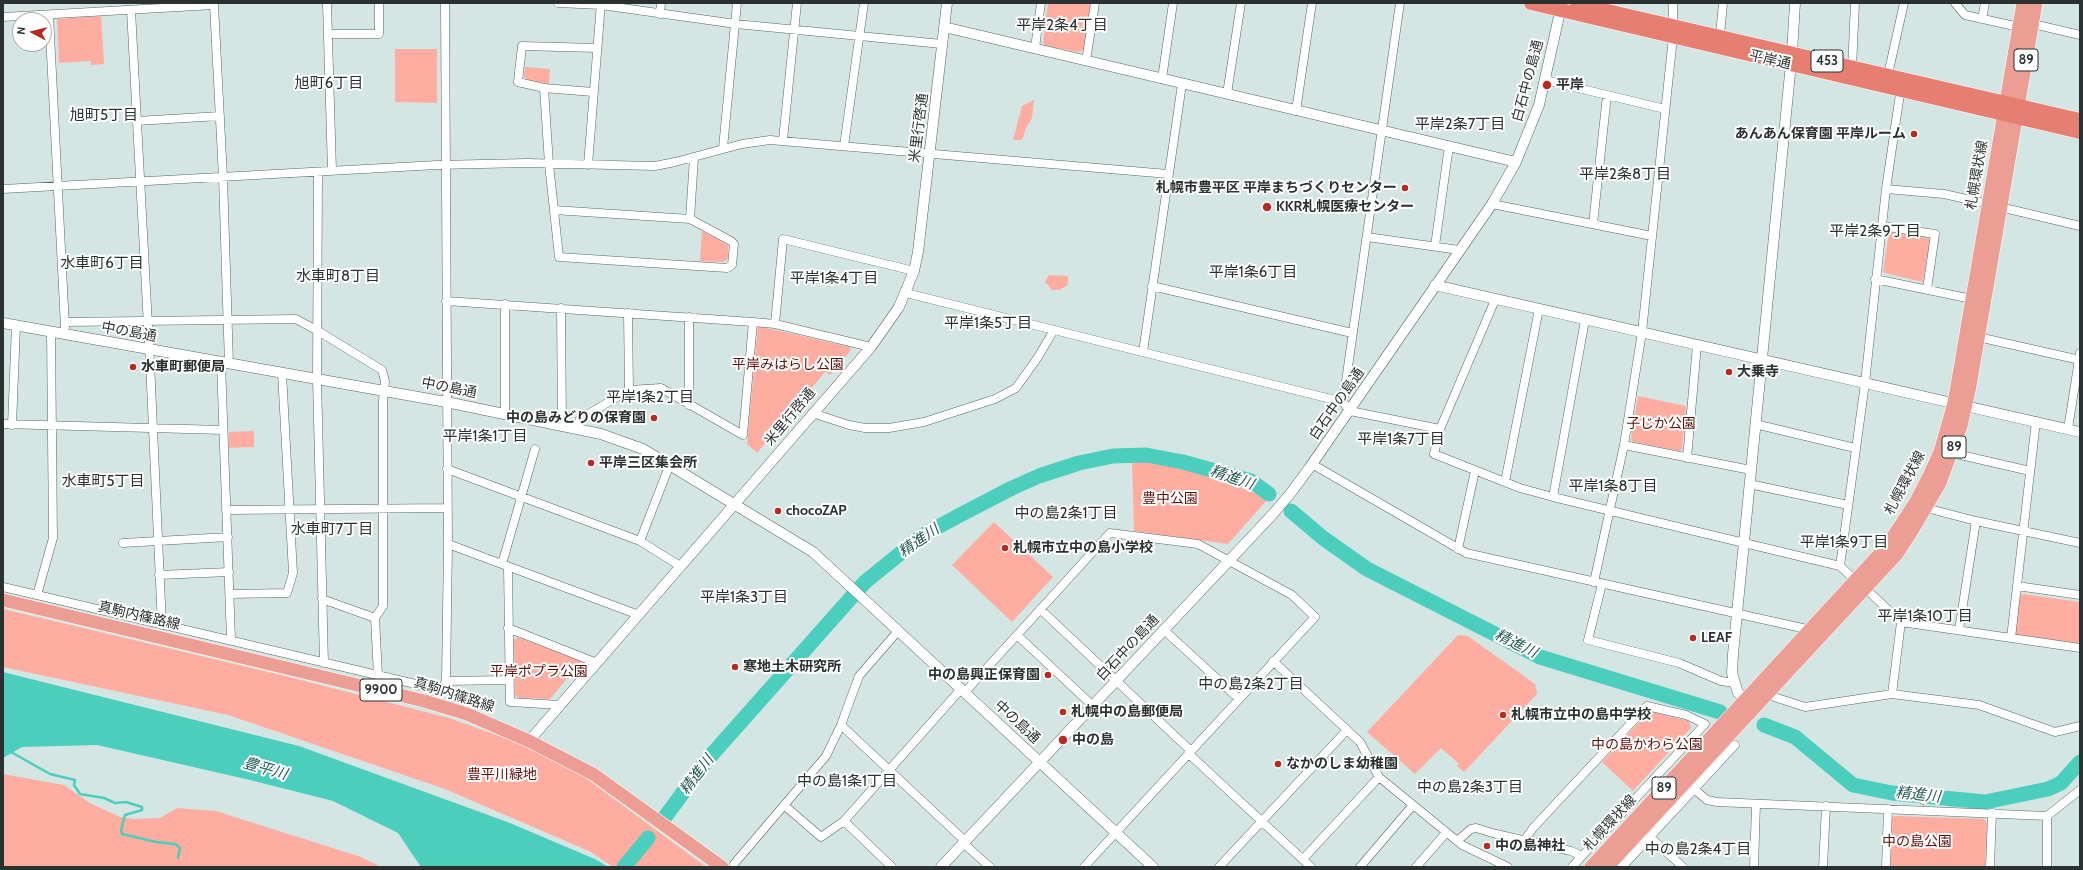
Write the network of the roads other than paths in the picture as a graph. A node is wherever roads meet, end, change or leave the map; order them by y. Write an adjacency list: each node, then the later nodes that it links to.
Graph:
1 (327, 3): 39 (street)
2 (379, 3): 39 (street)
3 (445, 3): 75 (street)
4 (559, 3): 27 (street)
5 (661, 3): 30 (street)
6 (737, 3): 33 (street)
7 (797, 3): 37 (street)
8 (864, 3): 41 (street)
9 (947, 3): 35 (street, 米里行啓通)
10 (1041, 3): 45 (street)
11 (1095, 3): 48 (street)
12 (1173, 3): 50 (street)
13 (1241, 3): 57 (street)
14 (1312, 3): 61 (street)
15 (1400, 3): 65 (street)
16 (1531, 3): 28 (highway, 平岸通 / 453)
17 (1573, 3): 38 (highway, 平岸通 / 453)
18 (1673, 3): 38 (street)
19 (1722, 3): 42 (street)
20 (1795, 3): 47 (street)
21 (1855, 3): 49 (street)
22 (1904, 3): 52 (street)
23 (1955, 3): 32 (street)
24 (1985, 3): 32 (street)
25 (2023, 3): 36 (main road, 札幌環状線 / 89)
26 (2036, 3): 34 (main road, 札幌環状線 / 89)
27 (601, 4): 30 (street); 44 (street)
28 (1561, 6): 38 (highway, 平岸通 / 453); 51 (street, 白石中の島通)
29 (131, 10): 31 (street); 62 (street); 64 (street)
30 (660, 14): 33 (street)
31 (52, 15)
32 (1982, 19): 36 (street)
33 (736, 24): 37 (street); 70 (street)
34 (2033, 24): 40 (street); 60 (main road, 札幌環状線 / 89)
35 (944, 27): 43 (street, 米里行啓通); 45 (street)
36 (2019, 27): 60 (main road, 札幌環状線 / 89)
37 (794, 30): 41 (street); 67 (street)
38 (1672, 31): 42 (highway, 平岸通 / 453); 47 (highway, 平岸通 / 453); 59 (street)
39 (328, 34): 77 (street)
40 (2080, 35)
41 (860, 36): 43 (street); 68 (street)
42 (1720, 36): 47 (highway, 平岸通 / 453)
43 (942, 44): 71 (street, 米里行啓通)
44 (597, 48): 55 (street); 56 (street)
45 (1035, 48): 48 (street)
46 (51, 52): 82 (street)
47 (1791, 59): 49 (highway, 平岸通 / 453); 52 (highway, 平岸通 / 453); 130 (street)
48 (1086, 61): 50 (street)
49 (1852, 68): 52 (highway, 平岸通 / 453)
50 (1162, 79): 53 (street)
51 (1545, 80): 58 (street); 73 (street, 白石中の島通)
52 (1886, 82): 54 (highway, 平岸通 / 453)
53 (1182, 84): 57 (street); 79 (street)
54 (1901, 85): 60 (highway, 平岸通 / 453); 84 (street)
55 (544, 88): 56 (street); 74 (street)
56 (593, 92): 76 (street)
57 (1227, 94): 61 (street)
58 (1607, 95): 59 (street); 89 (street)
59 (1665, 109): 92 (street)
60 (2011, 110): 63 (highway, 平岸通 / 453); 66 (highway, 平岸通 / 453); 86 (main road, 札幌環状線 / 89)
61 (1296, 111): 65 (street)
62 (220, 116): 64 (street); 80 (street)
63 (2080, 120)
64 (136, 121): 81 (street)
65 (1382, 130): 69 (street); 93 (street)
66 (2080, 132)
67 (783, 140): 68 (street); 70 (street)
68 (844, 146): 71 (street)
69 (1449, 146): 73 (street); 94 (street)
70 (723, 148): 72 (street)
71 (930, 153): 79 (street); 96 (street, 米里行啓通)
72 (694, 157): 76 (street); 88 (street)
73 (1516, 162): 85 (street, 白石中の島通)
74 (549, 164): 75 (street); 76 (street); 87 (street)
75 (446, 165): 77 (street); 104 (street)
76 (588, 165)
77 (332, 171): 78 (street)
78 (318, 172): 80 (street); 119 (street)
79 (1168, 174): 99 (street)
80 (223, 177): 81 (street); 111 (street)
81 (140, 181): 82 (street); 113 (street)
82 (58, 186): 83 (street); 112 (street)
83 (3, 189)
84 (1886, 189): 86 (street); 90 (street)
85 (1492, 204): 89 (street); 95 (street, 白石中の島通)
86 (1994, 206): 91 (street); 102 (main road, 札幌環状線 / 89); 124 (main road, 札幌環状線 / 89)
87 (554, 210): 88 (street); 88 (street)
88 (690, 219)
89 (1593, 224): 92 (street)
90 (1882, 226): 97 (street); 100 (street)
91 (2080, 226)
92 (1652, 236): 120 (street)
93 (1367, 237): 94 (street); 122 (street)
94 (1435, 246): 95 (street)
95 (1459, 250): 98 (street, 白石中の島通)
96 (914, 271): 101 (street, 米里行啓通); 116 (street)
97 (1875, 279): 100 (street); 134 (street)
98 (1436, 285): 103 (street); 141 (street, 白石中の島通)
99 (1152, 286): 122 (street); 128 (street)
100 (1927, 289): 102 (street)
101 (906, 293): 118 (street); 126 (street, 米里行啓通)
102 (1972, 298): 139 (main road, 札幌環状線 / 89)
103 (1496, 300): 107 (street); 152 (street)
104 (446, 301): 105 (street); 137 (street)
105 (506, 304): 106 (street); 143 (street)
106 (561, 308): 108 (street); 148 (street)
107 (1539, 309): 110 (street); 167 (street)
108 (628, 313): 109 (street); 135 (street)
109 (689, 317): 114 (street); 140 (street)
110 (1584, 320): 120 (street); 170 (street)
111 (228, 321): 113 (street); 119 (street); 131 (street)
112 (66, 322): 113 (street); 123 (street)
113 (147, 322): 127 (street)
114 (753, 322): 116 (street); 140 (street)
115 (3, 323): 117 (street, 中の島通)
116 (775, 324): 126 (street)
117 (16, 326): 121 (street, 中の島通); 146 (street)
118 (1054, 330): 128 (street); 142 (street)
119 (318, 331): 133 (street); 136 (street)
120 (1642, 332): 125 (street); 156 (street)
121 (51, 333): 123 (street, 中の島通); 149 (street)
122 (1352, 333): 138 (street)
123 (66, 336): 127 (street, 中の島通)
124 (1978, 337): 129 (street); 139 (main road, 札幌環状線 / 89)
125 (1697, 345): 130 (street); 160 (street)
126 (871, 347): 142 (street, 米里行啓通)
127 (148, 349): 131 (street, 中の島通); 150 (street)
128 (1143, 352): 138 (street)
129 (2080, 358): 153 (street)
130 (1762, 360): 134 (street); 147 (street)
131 (225, 363): 132 (street, 中の島通); 154 (street)
132 (282, 373): 133 (street, 中の島通); 176 (street)
133 (317, 379): 136 (street, 中の島通); 177 (street)
134 (1865, 383): 139 (street); 157 (street)
135 (629, 390): 140 (street); 151 (street)
136 (384, 391): 137 (street, 中の島通); 173 (street)
137 (446, 402): 143 (street, 中の島通); 163 (street)
138 (1343, 402): 141 (street)
139 (1960, 404): 144 (street); 159 (main road, 札幌環状線 / 89); 197 (main road, 札幌環状線 / 89)
140 (689, 406)
141 (1350, 411): 152 (street); 162 (street, 白石中の島通)
142 (812, 413): 171 (street, 米里行啓通)
143 (505, 414): 148 (street, 中の島通)
144 (2036, 421): 153 (street); 166 (street)
145 (3, 424): 146 (street)
146 (12, 424): 149 (street)
147 (1755, 424): 157 (street); 164 (street)
148 (562, 425): 151 (street, 中の島通)
149 (52, 426): 150 (street); 201 (street)
150 (152, 428): 154 (street); 184 (street)
151 (576, 428): 161 (street, 中の島通)
152 (1440, 429): 165 (street)
153 (2068, 429): 155 (street)
154 (223, 430): 178 (street)
155 (2080, 432)
156 (1624, 445): 160 (street); 179 (street)
157 (1855, 448): 172 (street)
158 (534, 450): 169 (street)
159 (1952, 453): 166 (street); 175 (main road, 札幌環状線 / 89)
160 (1687, 458): 164 (street)
161 (670, 464): 171 (street, 中の島通); 183 (street)
162 (1312, 464): 189 (street); 190 (street, 白石中の島通)
163 (447, 470): 169 (street); 174 (street)
164 (1751, 470): 168 (street)
165 (1475, 471): 167 (street); 189 (street)
166 (2030, 471): 181 (street)
167 (1505, 482): 170 (street)
168 (1749, 484): 172 (street); 185 (street)
169 (521, 497): 183 (street); 191 (street)
170 (1553, 497): 179 (street)
171 (735, 504): 192 (street, 米里行啓通); 215 (street, 中の島通)
172 (1848, 505): 193 (street)
173 (383, 508): 174 (street); 177 (street); 208 (street)
174 (447, 508): 188 (street)
175 (1926, 508): 180 (street); 197 (main road, 札幌環状線 / 89)
176 (290, 509): 177 (street); 178 (street); 200 (street)
177 (319, 509): 203 (street)
178 (226, 510): 182 (street)
179 (1611, 511): 185 (street); 196 (street)
180 (1976, 520): 181 (street); 214 (street)
181 (2023, 529): 187 (street); 198 (street)
182 (228, 538): 184 (street); 194 (street)
183 (640, 540): 192 (street)
184 (157, 541): 186 (street); 195 (street)
185 (1743, 542): 193 (street); 206 (street)
186 (123, 543)
187 (2080, 543)
188 (448, 544): 191 (street); 225 (street)
189 (1458, 549): 196 (street)
190 (1228, 562): 205 (street); 212 (street, 白石中の島通); 220 (street)
191 (505, 565): 207 (street); 211 (street)
192 (680, 566): 207 (street, 米里行啓通)
193 (1840, 566): 197 (street)
194 (229, 572): 195 (street); 200 (street)
195 (159, 575): 210 (street)
196 (1598, 583): 206 (street); 227 (street)
197 (1861, 585): 209 (street); 213 (main road, 札幌環状線 / 89); 230 (main road, 札幌環状線 / 89)
198 (2016, 586): 202 (street); 217 (street)
199 (3, 587): 201 (street)
200 (230, 594): 218 (street)
201 (37, 595): 210 (street)
202 (2080, 595)
203 (322, 599): 208 (street); 221 (street)
204 (3, 600): 238 (main road, 真駒内篠路線 / 9900)
205 (1040, 609): 216 (street); 226 (street)
206 (1737, 614): 213 (street); 227 (street)
207 (639, 615): 222 (street, 米里行啓通)
208 (375, 618): 223 (street)
209 (1902, 622): 214 (street); 229 (street)
210 (162, 625): 218 (street)
211 (508, 628): 222 (street); 224 (street)
212 (1164, 630): 226 (street, 白石中の島通); 231 (street)
213 (1811, 630): 232 (main road, 札幌環状線 / 89)
214 (1959, 630): 217 (street)
215 (898, 631): 228 (street, 中の島通); 235 (street)
216 (1016, 635): 228 (street); 234 (street)
217 (2010, 638): 219 (street)
218 (231, 640): 221 (street)
219 (2080, 648)
220 (1273, 662): 231 (street); 237 (street)
221 (324, 663): 223 (street)
222 (597, 663): 233 (street, 米里行啓通)
223 (378, 675): 225 (street)
224 (509, 680): 225 (street); 233 (street)
225 (446, 681)
226 (1116, 681): 234 (street, 白石中の島通); 240 (street)
227 (1735, 683): 232 (street)
228 (963, 691): 241 (street, 中の島通); 242 (street)
229 (1892, 694): 230 (street); 236 (street)
230 (1768, 695): 277 (main road, 札幌環状線 / 89)
231 (1240, 699): 240 (street)
232 (1747, 699): 276 (main road, 札幌環状線 / 89)
233 (560, 705): 238 (street, 米里行啓通)
234 (1093, 706): 241 (street, 白石中の島通)
235 (841, 725): 242 (street); 248 (street)
236 (2080, 726)
237 (1347, 730): 243 (street); 254 (street)
238 (529, 741): 263 (main road, 真駒内篠路線 / 9900)
239 (1735, 745): 244 (street)
240 (1190, 752): 254 (street); 255 (street)
241 (1040, 763): 255 (street, 中の島通); 260 (street, 白石中の島通)
242 (889, 770): 253 (street); 260 (street)
243 (1379, 777): 247 (street); 262 (street)
244 (1694, 789): 246 (street); 257 (street)
245 (2080, 790): 252 (street)
246 (1756, 804): 249 (street); 280 (street)
247 (1413, 805): 256 (street); 272 (street)
248 (785, 806): 253 (street); 263 (street)
249 (1826, 806): 250 (street); 281 (street)
250 (1888, 809): 251 (street); 282 (street)
251 (1992, 813): 252 (street); 283 (street)
252 (2047, 816): 284 (street)
253 (844, 821): 265 (street)
254 (1262, 821): 262 (street); 270 (street)
255 (1116, 832): 268 (street); 269 (street, 中の島通)
256 (1446, 833): 258 (street); 273 (street)
257 (1650, 837): 278 (street); 279 (street)
258 (1457, 841): 259 (street); 264 (street)
259 (1524, 841): 261 (street); 261 (street)
260 (964, 842): 266 (street, 白石中の島通); 267 (street)
261 (1582, 856): 275 (street)
262 (1303, 859): 271 (street)
263 (728, 865)
264 (1496, 865): 274 (street)
265 (892, 867)
266 (941, 867)
267 (990, 867)
268 (1084, 867)
269 (1153, 867)
270 (1220, 867)
271 (1311, 867)
272 (1360, 867)
273 (1416, 867)
274 (1508, 867)
275 (1572, 867)
276 (1591, 867)
277 (1607, 867)
278 (1622, 867)
279 (1683, 867)
280 (1754, 867)
281 (1823, 867)
282 (1886, 867)
283 (1990, 867)
284 (2048, 867)

